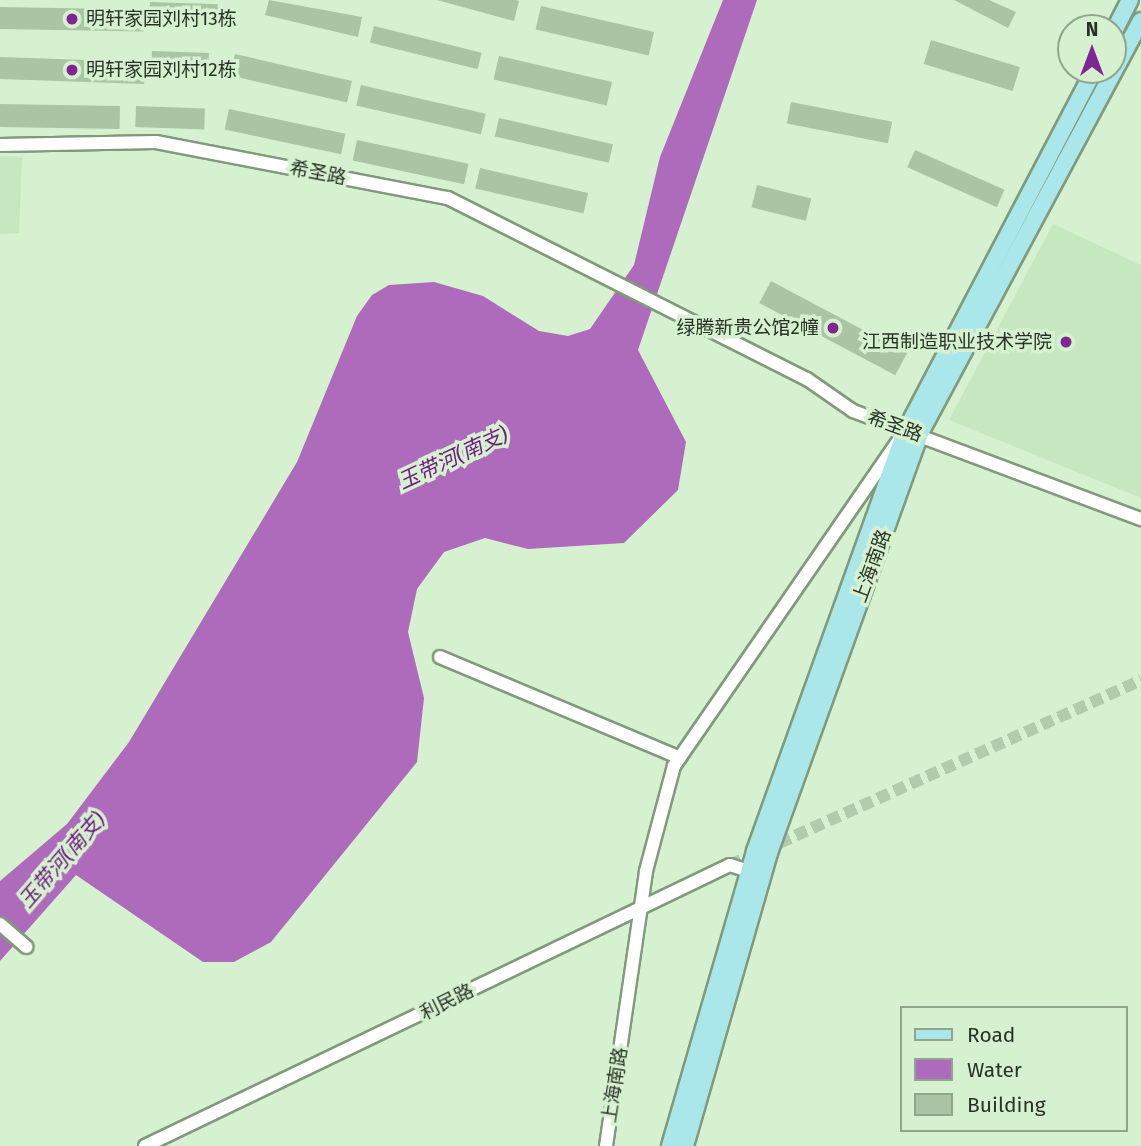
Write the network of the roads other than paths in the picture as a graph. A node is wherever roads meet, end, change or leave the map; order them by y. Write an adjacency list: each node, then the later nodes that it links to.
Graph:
1 (1141, 21): 4 (main road, 上海南路)
2 (1087, 84): 4 (main road, 上海南路)
3 (0, 145): 4 (street, 希圣路)
4 (913, 432): 5 (street, 希圣路); 7 (street, 上海南路); 8 (main road, 上海南路); 15 (main road, 上海南路)
5 (1141, 519)
6 (440, 657): 7 (street)
7 (680, 758): 9 (street, 上海南路)
8 (749, 871): 9 (street, 利民路); 14 (main road, 上海南路)
9 (643, 908): 12 (street, 利民路); 13 (street, 上海南路)
10 (0, 923): 11 (street)
11 (26, 947)
12 (145, 1146)
13 (606, 1146)
14 (670, 1146)
15 (685, 1146)

